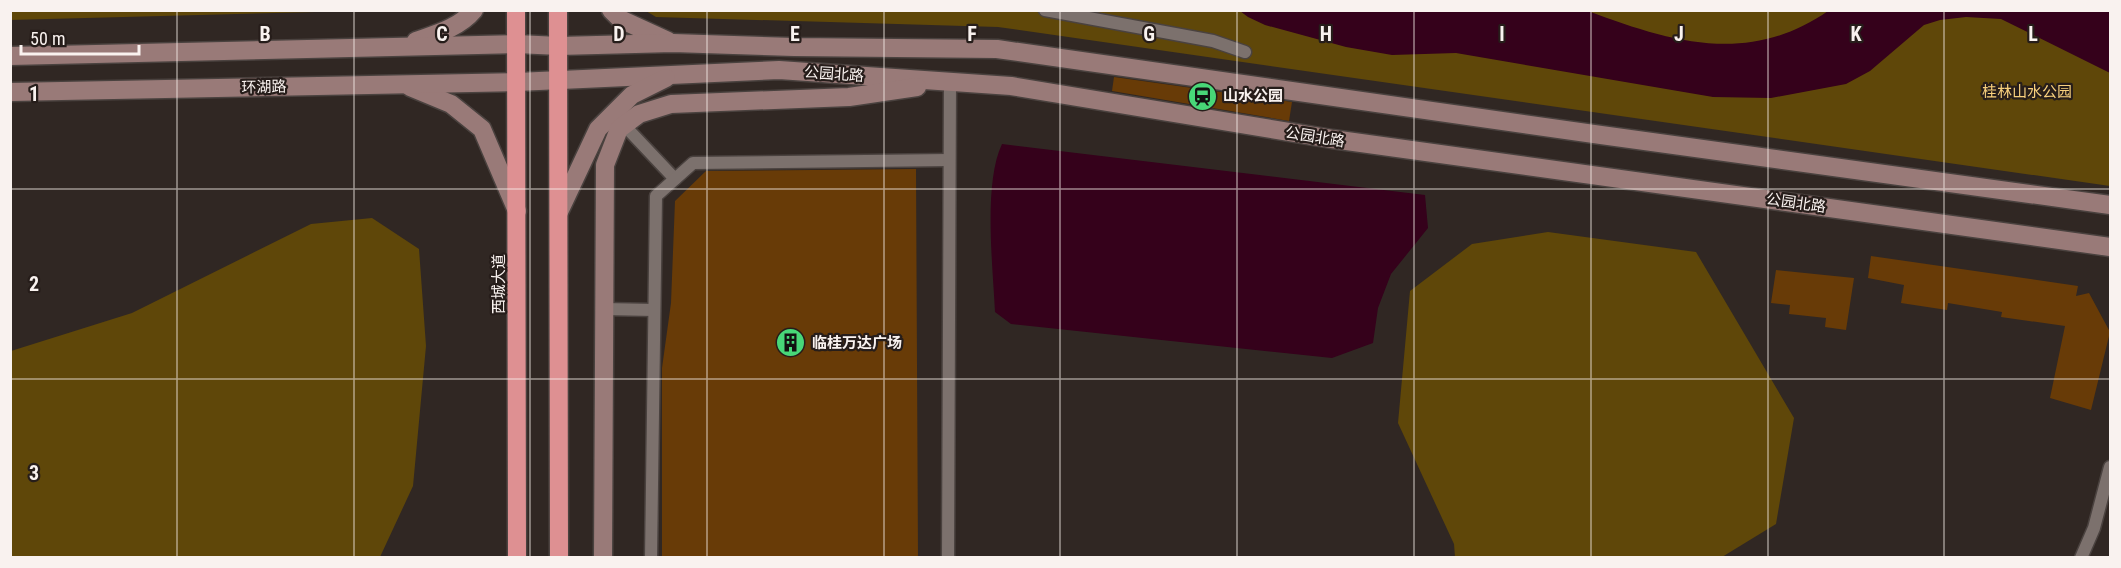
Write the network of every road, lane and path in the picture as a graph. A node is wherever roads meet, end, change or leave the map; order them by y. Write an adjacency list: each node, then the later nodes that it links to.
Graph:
1 (474, 10): 9 (main road)
2 (516, 10): 7 (highway, 西城大道)
3 (558, 10): 8 (highway)
4 (611, 10): 6 (main road)
5 (1045, 10): 10 (street)
6 (673, 43): 8 (main road, 公园北路); 21 (main road, 公园北路)
7 (516, 44): 8 (main road, 公园北路); 9 (main road); 14 (highway, 西城大道)
8 (559, 46): 13 (highway)
9 (398, 47): 11 (main road)
10 (1245, 52)
11 (10, 56)
12 (673, 74): 13 (main road, 公园北路); 15 (main road, 公园北路); 23 (main road)
13 (559, 79): 14 (main road, 公园北路); 23 (highway)
14 (517, 82): 16 (main road, 环湖路); 22 (highway, 西城大道)
15 (950, 83): 18 (main road); 19 (street); 24 (main road, 公园北路)
16 (403, 84): 17 (main road, 环湖路); 22 (main road)
17 (10, 92)
18 (624, 125): 20 (street); 25 (main road)
19 (949, 160): 20 (street); 32 (street)
20 (675, 179): 26 (street)
21 (2110, 205)
22 (517, 212): 28 (highway, 西城大道)
23 (559, 212): 29 (highway)
24 (2110, 247)
25 (604, 309): 26 (street); 30 (main road)
26 (654, 310): 31 (street)
27 (2110, 467): 33 (street)
28 (517, 558)
29 (559, 558)
30 (603, 558)
31 (651, 558)
32 (948, 558)
33 (2081, 558)

